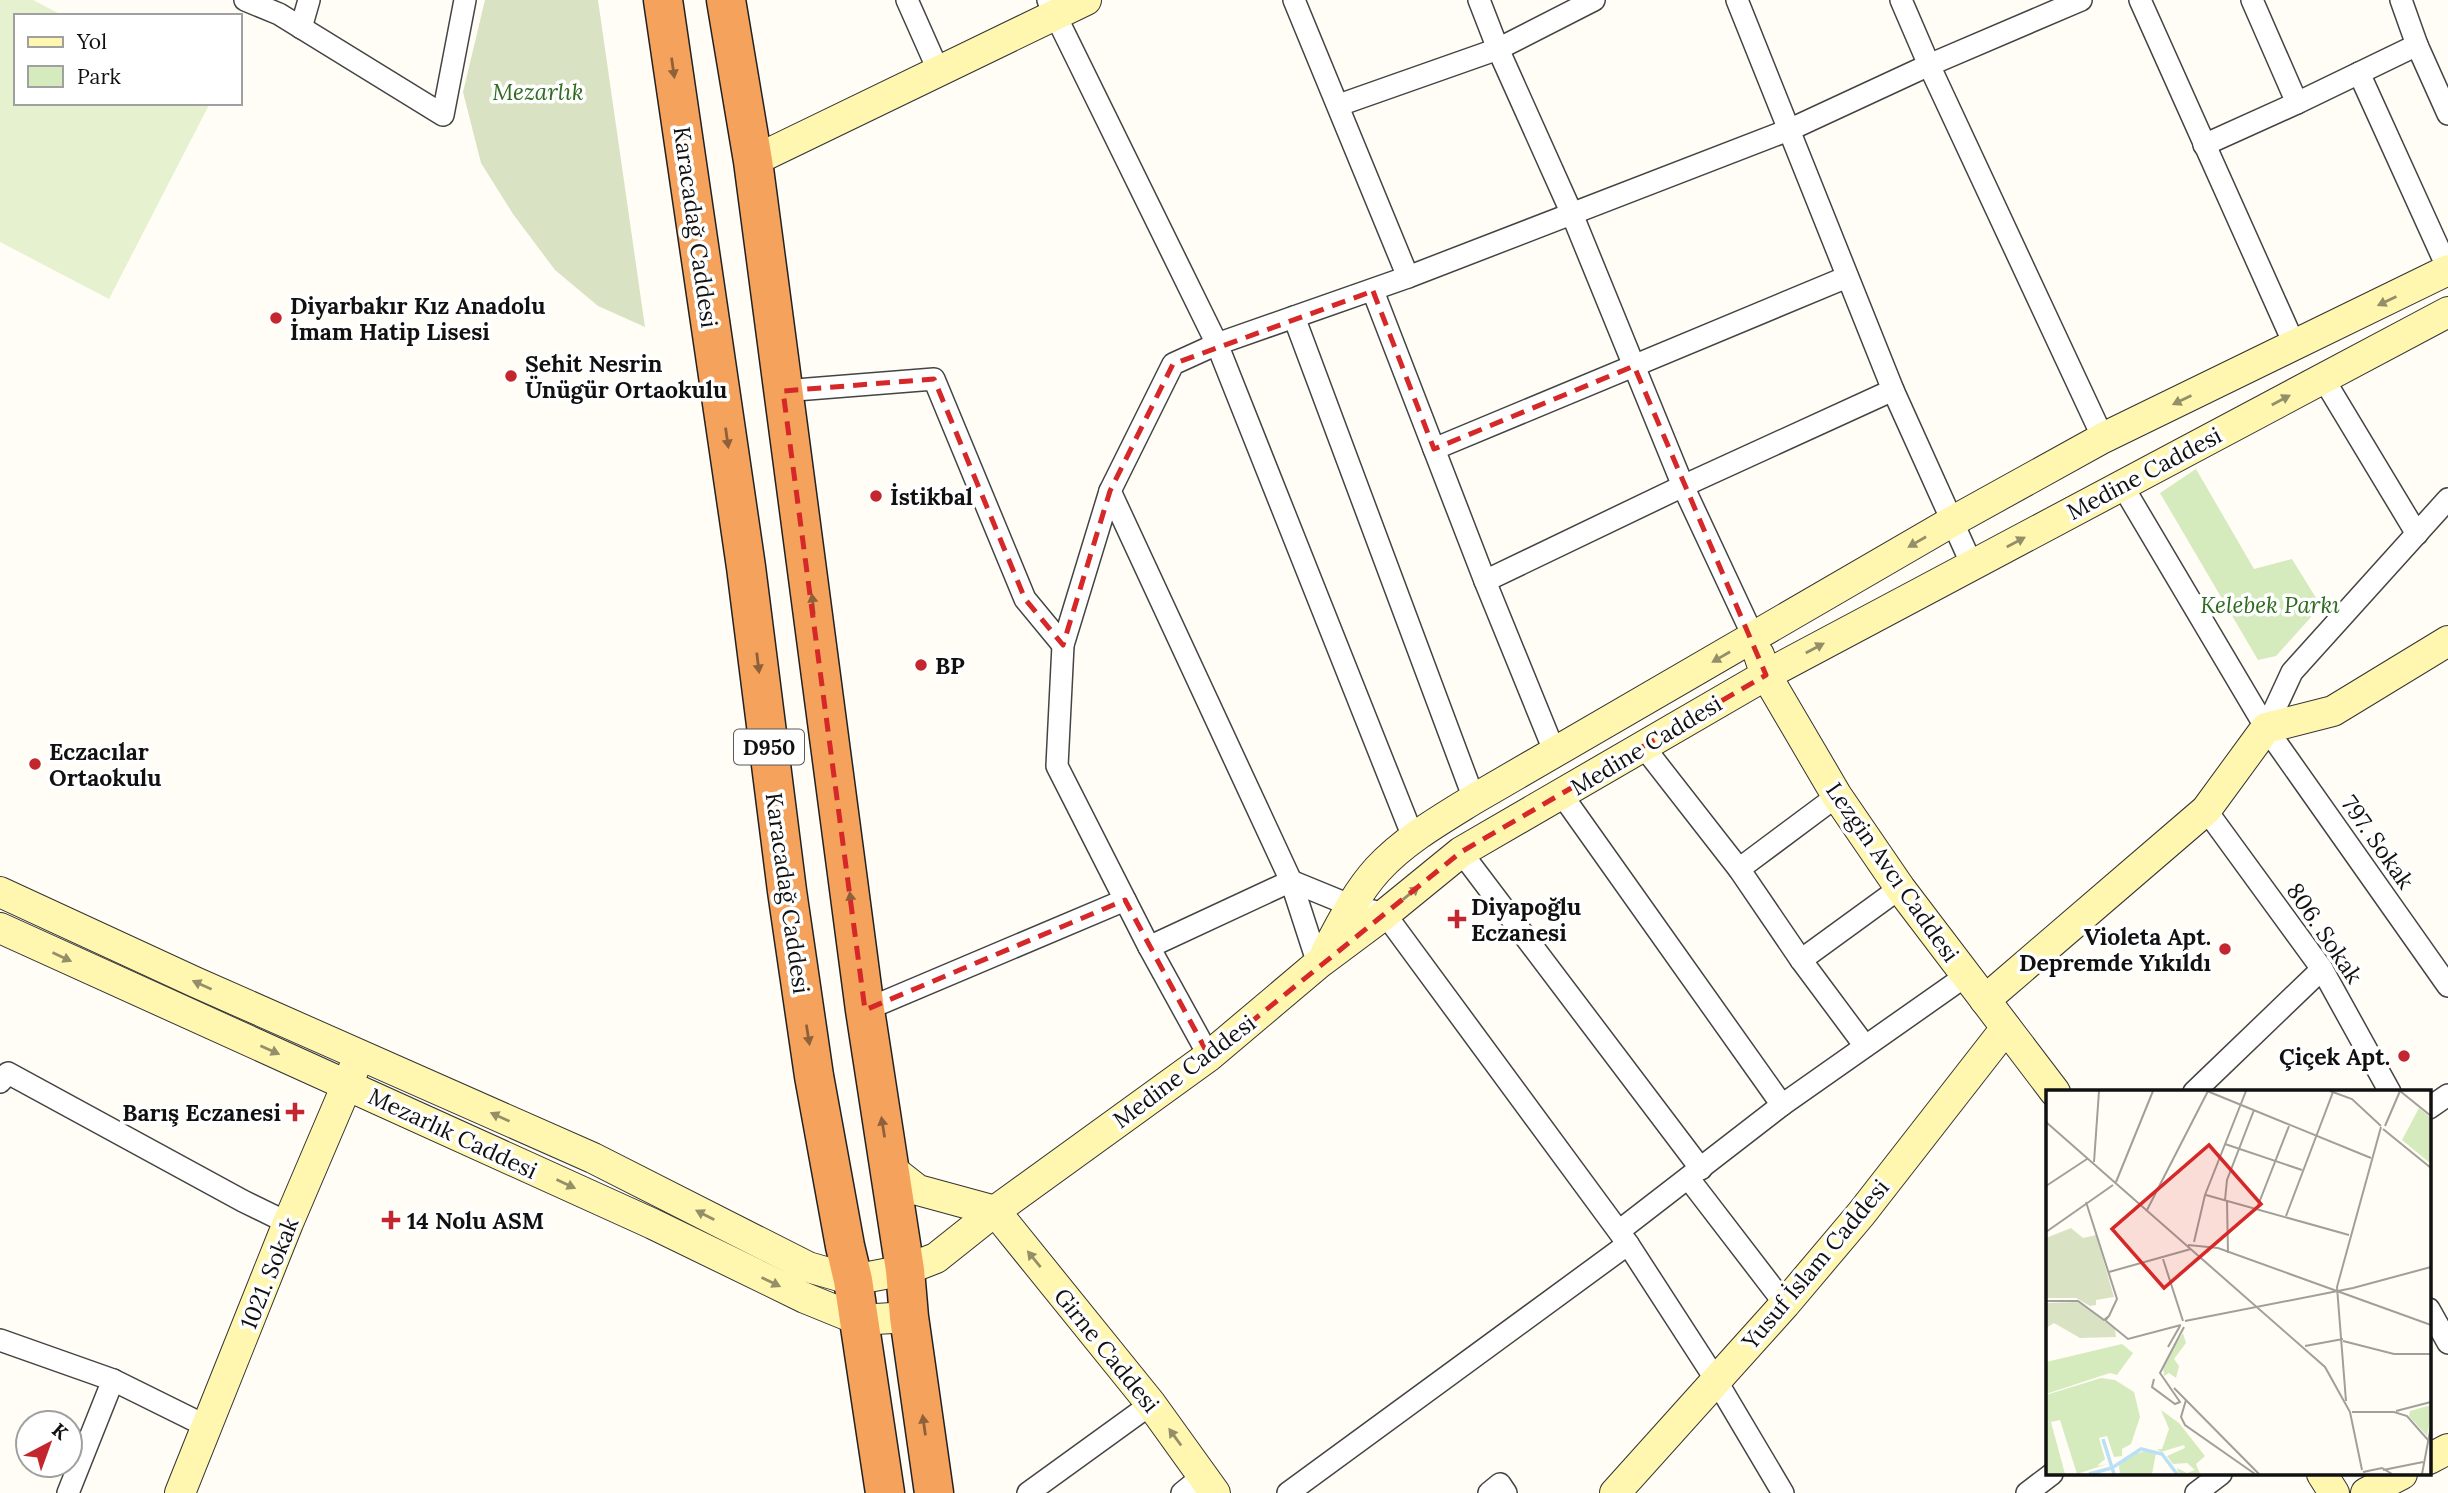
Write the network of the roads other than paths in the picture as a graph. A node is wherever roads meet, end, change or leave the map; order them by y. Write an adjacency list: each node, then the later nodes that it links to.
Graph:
1 (245, 0): 19 (street)
2 (309, 0): 19 (street)
3 (465, 0): 19 (street)
4 (663, 0): 101 (highway, Karacadağ Caddesi / D950, one-way to 101)
5 (726, 0): 30 (highway, D950)
6 (907, 0): 23 (street)
7 (1086, 0): 17 (street)
8 (1294, 0): 26 (street)
9 (1479, 0): 21 (street)
10 (1594, 0): 21 (street)
11 (1737, 0): 28 (street)
12 (1901, 0): 22 (street)
13 (2081, 0): 18 (street)
14 (2140, 0): 29 (street)
15 (2252, 0): 25 (street)
16 (2401, 0): 20 (street)
17 (1052, 7): 23 (street); 38 (street)
18 (2032, 9): 22 (street)
19 (301, 28)
20 (2417, 45): 24 (street); 27 (street)
21 (1498, 49): 26 (street); 31 (street)
22 (1929, 65): 28 (street); 44 (street)
23 (939, 72): 30 (street)
24 (2359, 73): 25 (street); 32 (street)
25 (2297, 103): 29 (street)
26 (1339, 105): 33 (street)
27 (2448, 114)
28 (1791, 129): 31 (street); 34 (street)
29 (2204, 145): 39 (street)
30 (753, 161): 43 (highway, D950)
31 (1572, 214): 33 (street); 40 (street)
32 (2448, 270): 39 (street, one-way to 39)
33 (1409, 277): 35 (street)
34 (1847, 277): 40 (street); 42 (street)
35 (1373, 290): 37 (street); 45 (street)
36 (2448, 312): 41 (street, Medine Caddesi)
37 (1294, 317): 38 (street); 63 (street)
38 (1217, 344): 48 (street); 65 (street)
39 (2295, 346): 44 (street, one-way to 44)
40 (1634, 366): 45 (street); 47 (street)
41 (2323, 378): 46 (street, Medine Caddesi, one-way to 41); 51 (street)
42 (1893, 390): 47 (street); 50 (street)
43 (783, 391): 56 (street); 82 (highway, D950, one-way to 43)
44 (2102, 438): 50 (street)
45 (1434, 449): 53 (street)
46 (2122, 485): 52 (street, Medine Caddesi, one-way to 46); 58 (street, 797. Sokak)
47 (1683, 486): 53 (street); 54 (street)
48 (1110, 491): 56 (street); 68 (street)
49 (2448, 499): 51 (street)
50 (1953, 521): 52 (street); 54 (street, one-way to 54)
51 (2417, 534): 58 (street)
52 (1972, 565): 57 (street, Medine Caddesi, one-way to 52)
53 (1485, 581): 60 (street)
54 (1754, 638): 57 (street, Lezgin Avcı Caddesi); 60 (street, one-way to 60)
55 (2448, 641): 58 (street)
56 (1063, 645): 71 (street)
57 (1766, 675): 59 (street, Medine Caddesi); 62 (street, Lezgin Avcı Caddesi)
58 (2266, 728): 64 (street); 80 (street, 797. Sokak)
59 (1643, 746): 61 (street, Medine Caddesi); 67 (street)
60 (1556, 753): 63 (street)
61 (1562, 795): 66 (street, Medine Caddesi); 93 (street)
62 (1837, 796): 67 (street); 69 (street, Lezgin Avcı Caddesi)
63 (1474, 799): 65 (street)
64 (2206, 810): 78 (street, 806. Sokak); 81 (street)
65 (1413, 837): 72 (street)
66 (1461, 852): 73 (street, Medine Caddesi, one-way to 66); 96 (street)
67 (1739, 869): 76 (street)
68 (1291, 881): 72 (street); 75 (street); 77 (street)
69 (1900, 888): 76 (street); 79 (street, Lezgin Avcı Caddesi)
70 (0, 892): 85 (street, Mezarlık Caddesi, one-way to 70)
71 (1125, 900): 75 (street); 82 (street)
72 (1352, 906): 73 (street); 77 (street)
73 (1385, 914): 77 (street, Medine Caddesi); 99 (street)
74 (0, 928): 88 (street, Mezarlık Caddesi, one-way to 88)
75 (1149, 947): 86 (street)
76 (1801, 960): 84 (street)
77 (1318, 964): 86 (street, Medine Caddesi)
78 (2322, 969): 90 (street); 91 (street, 806. Sokak)
79 (1966, 975): 81 (street, Lezgin Avcı Caddesi); 84 (street)
80 (2448, 986)
81 (1985, 1000): 83 (street, Lezgin Avcı Caddesi)
82 (864, 1010): 95 (highway, D950, one-way to 82)
83 (2006, 1028): 89 (street, Lezgin Avcı Caddesi); 102 (street, Yusuf İslam Caddesi)
84 (1865, 1046): 93 (street)
85 (360, 1055): 88 (street, 1021. Sokak); 101 (street, Mezarlık Caddesi, one-way to 85)
86 (1209, 1056): 97 (street, Medine Caddesi)
87 (0, 1082): 98 (street)
88 (347, 1084): 98 (street, 1021. Sokak); 105 (street, Mezarlık Caddesi, one-way to 105)
89 (2052, 1090)
90 (2196, 1090)
91 (2389, 1090)
92 (2448, 1095): 94 (street)
93 (1782, 1105): 96 (street)
94 (2430, 1107)
95 (890, 1168): 97 (street); 100 (highway, D950)
96 (1695, 1174): 99 (street); 102 (street)
97 (995, 1211): 100 (street, Medine Caddesi); 110 (street, Girne Caddesi, one-way to 97)
98 (288, 1223): 111 (street, 1021. Sokak)
99 (1623, 1238): 109 (street); 124 (street)
100 (905, 1270): 101 (street, Mezarlık Caddesi); 104 (highway, D950)
101 (853, 1280): 105 (highway, Karacadağ Caddesi / D950)
102 (1785, 1304): 109 (street, Yusuf İslam Caddesi)
103 (2430, 1310): 107 (street)
104 (909, 1317): 105 (street, Mezarlık Caddesi); 122 (highway, D950, one-way to 104)
105 (859, 1320): 121 (highway, Karacadağ Caddesi / D950)
106 (0, 1340): 108 (street)
107 (2448, 1343)
108 (113, 1380): 111 (street); 119 (street)
109 (1716, 1380): 118 (street, Yusuf İslam Caddesi); 127 (street)
110 (1151, 1404): 117 (street, Girne Caddesi, one-way to 110); 123 (street)
111 (208, 1427): 120 (street, 1021. Sokak)
112 (2448, 1449): 113 (street)
113 (2430, 1458)
114 (2218, 1476): 128 (street)
115 (2323, 1476): 129 (street)
116 (2398, 1476): 130 (street)
117 (1200, 1487)
118 (1622, 1490)
119 (68, 1493)
120 (180, 1493)
121 (885, 1493)
122 (934, 1493)
123 (1028, 1493)
124 (1288, 1493)
125 (1489, 1493): 126 (street)
126 (1506, 1493)
127 (1783, 1493)
128 (2196, 1493)
129 (2334, 1493)
130 (2366, 1493)

